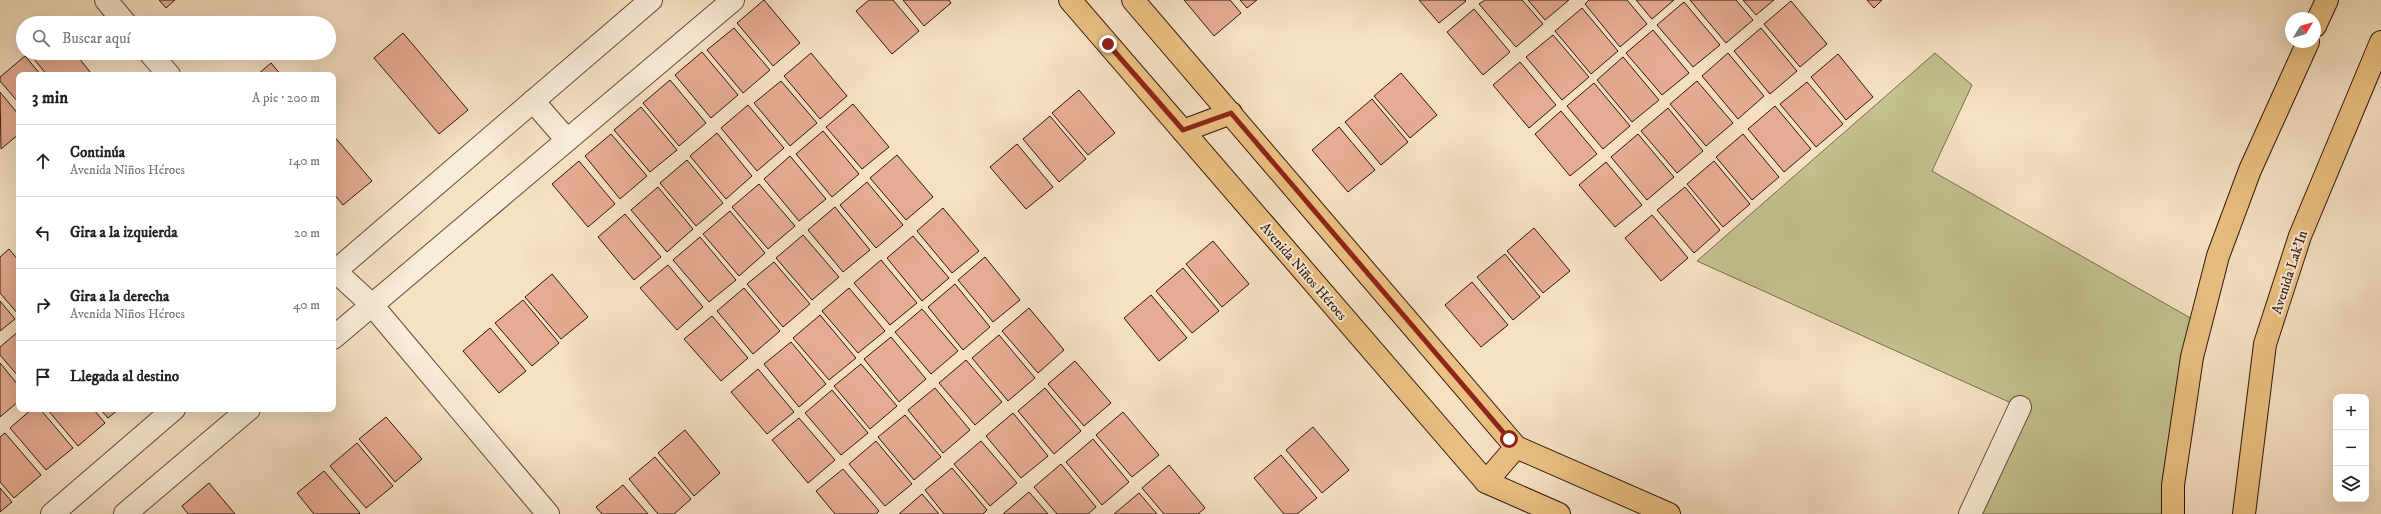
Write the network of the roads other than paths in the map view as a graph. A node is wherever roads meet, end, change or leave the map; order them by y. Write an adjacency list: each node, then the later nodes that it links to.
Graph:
1 (106, 0): 8 (street)
2 (651, 0): 13 (street)
3 (733, 0): 16 (street)
4 (1070, 0): 15 (main road, Avenida Niños Héroes)
5 (1133, 0): 14 (main road)
6 (2327, 0): 7 (main road)
7 (2321, 13)
8 (119, 16)
9 (2381, 42): 33 (main road, Avenida Lak'In)
10 (2305, 48): 32 (main road)
11 (156, 60): 12 (street)
12 (166, 72)
13 (533, 101): 16 (street); 17 (street)
14 (1231, 113): 15 (main road); 24 (main road)
15 (1183, 130): 25 (main road, Avenida Niños Héroes)
16 (567, 140): 19 (street)
17 (336, 269)
18 (336, 273): 19 (street)
19 (372, 305): 20 (street); 28 (street)
20 (336, 335)
21 (2020, 408): 31 (street)
22 (171, 412): 26 (street)
23 (245, 412): 27 (street)
24 (1516, 447): 25 (main road); 30 (main road)
25 (1486, 482): 29 (main road, Avenida Niños Héroes)
26 (57, 512)
27 (125, 514)
28 (548, 514)
29 (1559, 514)
30 (1669, 514)
31 (1970, 514)
32 (2173, 514)
33 (2244, 514)

